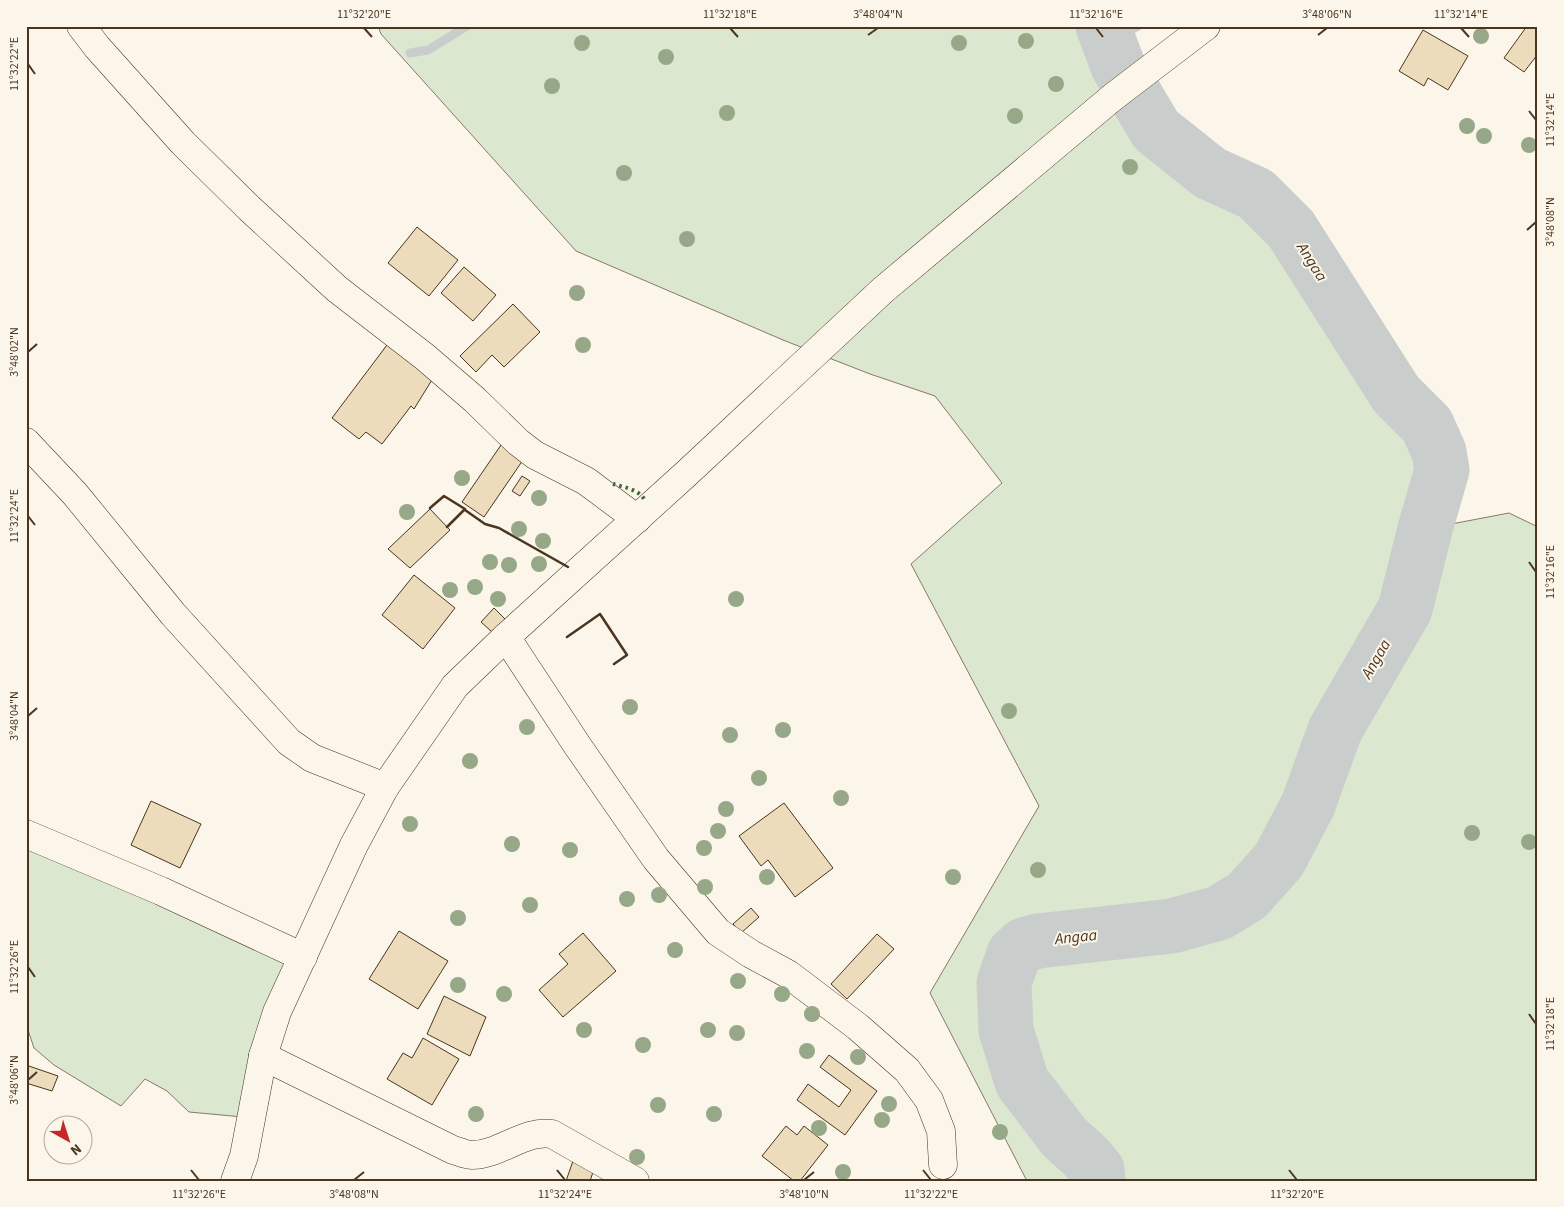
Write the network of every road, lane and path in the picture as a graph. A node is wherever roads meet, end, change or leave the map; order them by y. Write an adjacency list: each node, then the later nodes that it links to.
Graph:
1 (81, 26): 4 (street)
2 (1206, 26): 4 (street)
3 (26, 442): 6 (street)
4 (637, 518): 5 (street)
5 (506, 637): 6 (street); 10 (street)
6 (385, 787): 8 (street)
7 (26, 834): 8 (street)
8 (303, 957): 9 (street)
9 (264, 1056): 11 (street); 12 (street)
10 (943, 1165)
11 (234, 1181)
12 (635, 1181)

